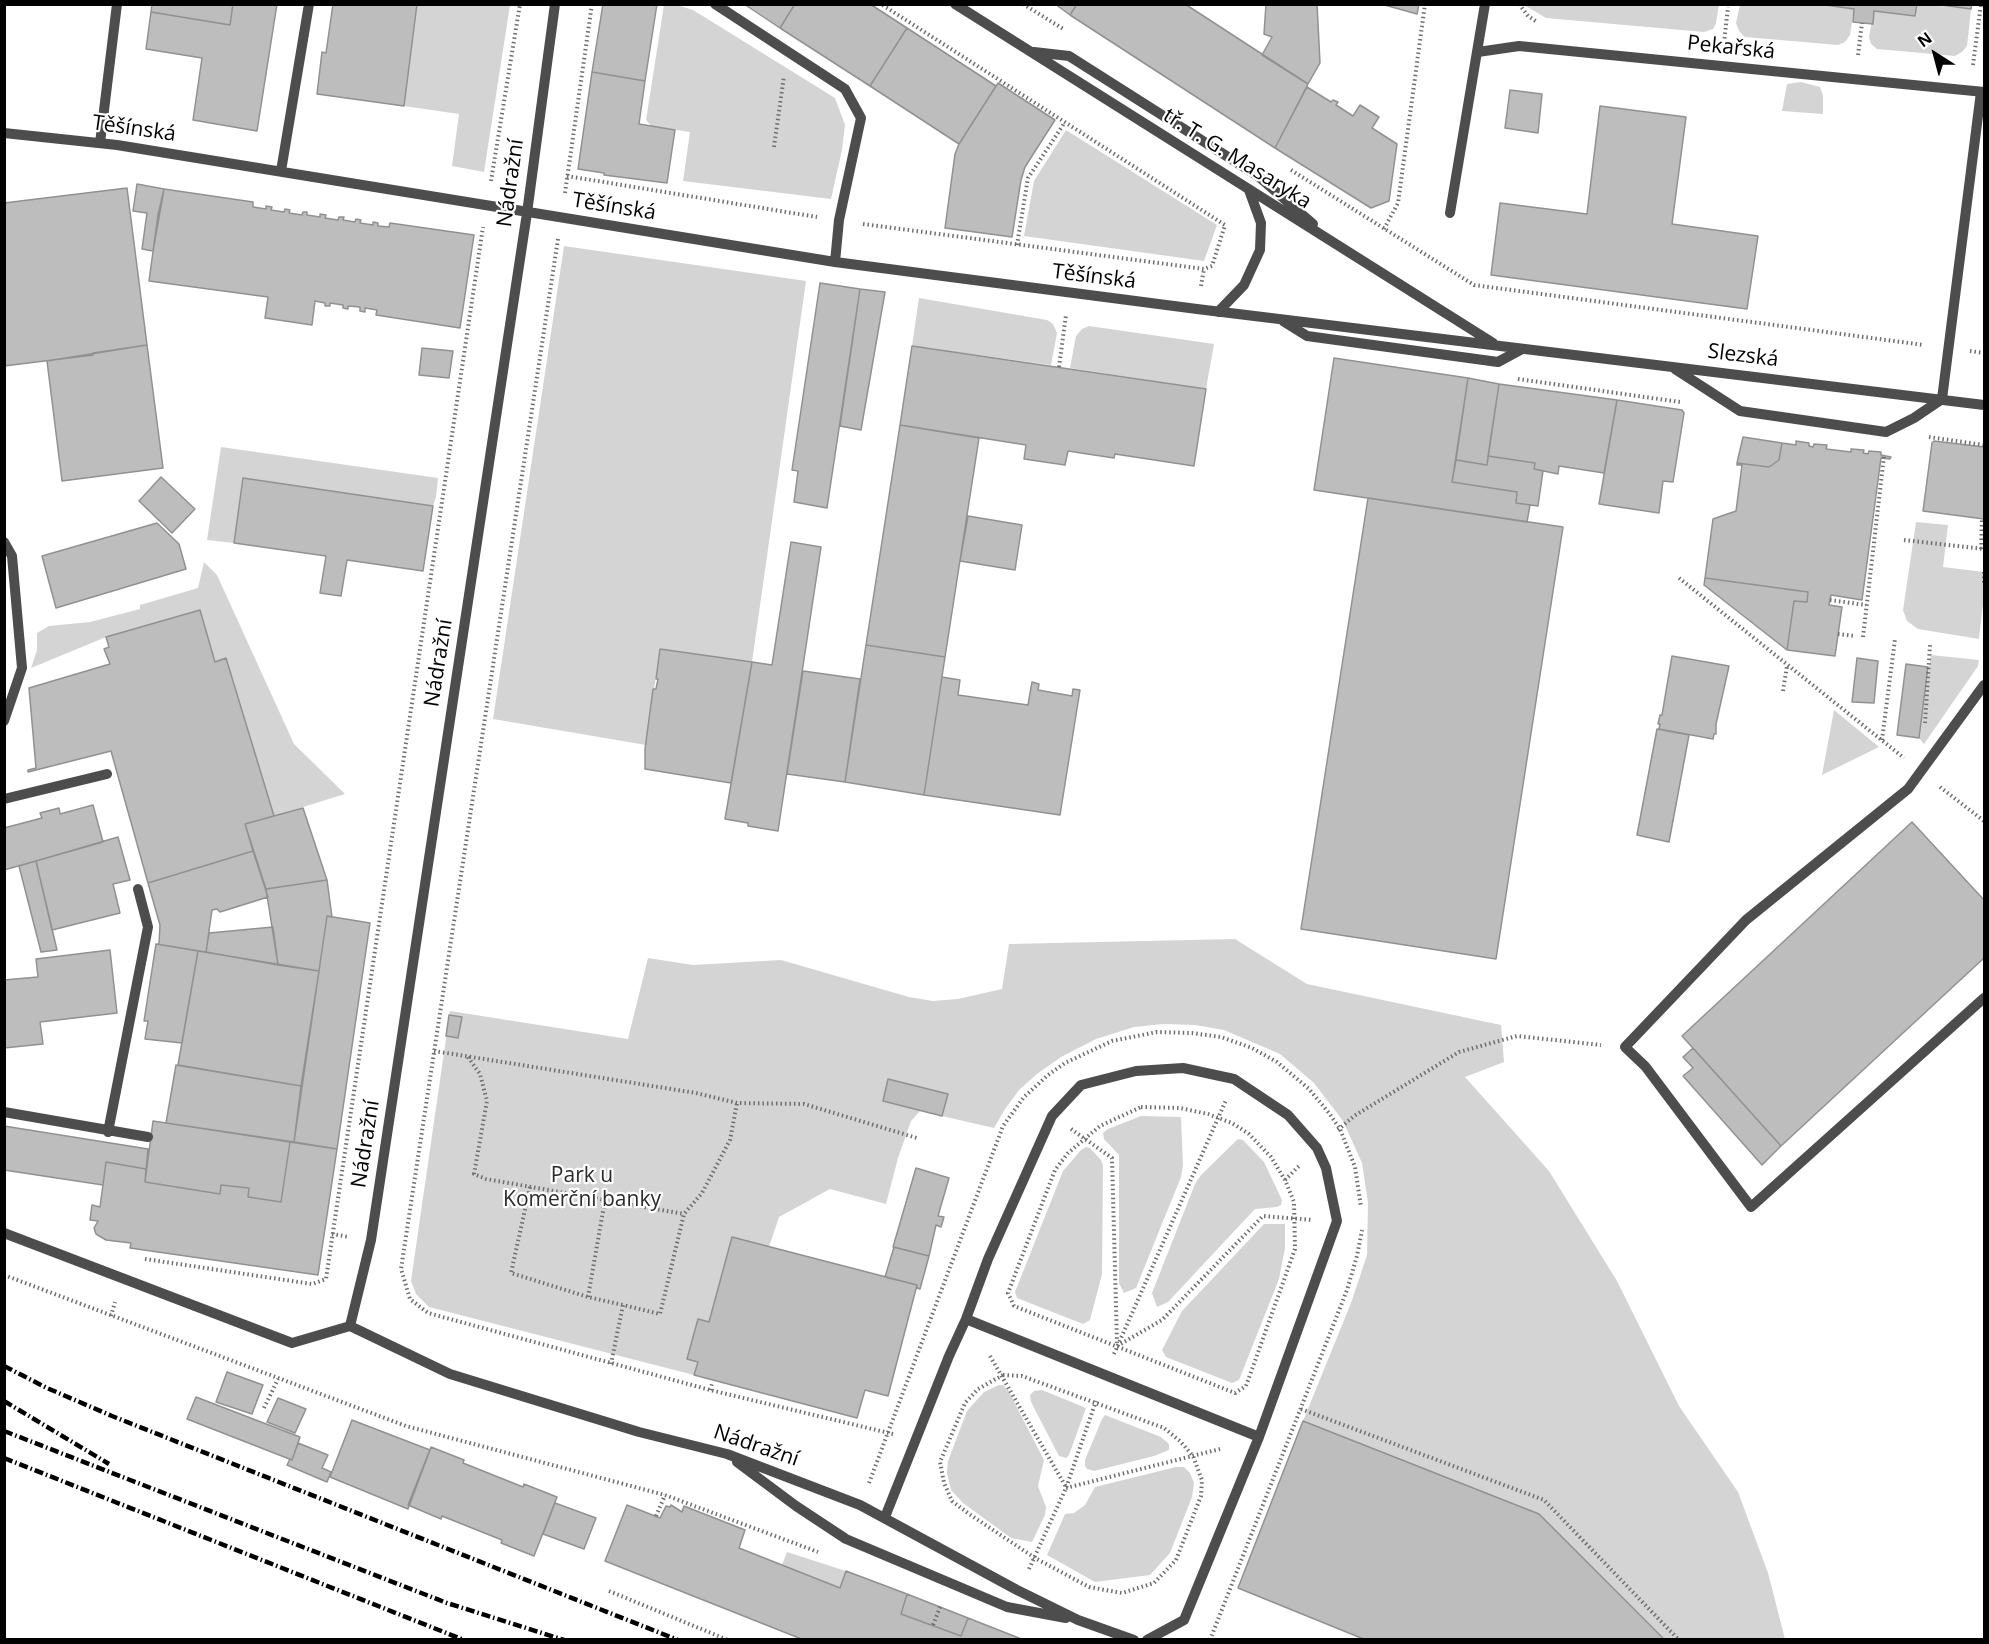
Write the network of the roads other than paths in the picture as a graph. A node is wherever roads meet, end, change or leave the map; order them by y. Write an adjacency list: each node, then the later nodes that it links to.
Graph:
1 (117, 4): 11 (street)
2 (309, 4): 12 (street)
3 (555, 4): 14 (street, Nádražní)
4 (715, 4): 17 (street)
5 (955, 4): 7 (street, tř. T. G. Masaryka)
6 (1485, 4): 8 (street)
7 (1030, 52): 13 (street, tř. T. G. Masaryka); 16 (street)
8 (1478, 52): 9 (street, Pekařská); 15 (street)
9 (1983, 92): 23 (street, Pekařská)
10 (4, 133): 11 (street, Těšínská)
11 (100, 143): 12 (street, Těšínská)
12 (281, 171): 14 (street, Těšínská)
13 (1249, 190): 16 (street, tř. T. G. Masaryka); 18 (street)
14 (527, 213): 17 (street, Těšínská); 37 (street, Nádražní)
15 (1450, 213)
16 (1341, 248): 20 (street, tř. T. G. Masaryka)
17 (835, 262): 18 (street, Těšínská)
18 (1218, 312): 19 (street, Těšínská)
19 (1279, 319): 20 (street, Těšínská); 21 (street)
20 (1497, 346): 21 (street, Slezská)
21 (1522, 349): 22 (street, Slezská)
22 (1672, 367): 23 (street, Slezská); 23 (street)
23 (1942, 399): 24 (street, Slezská)
24 (1984, 405)
25 (4, 542): 27 (street)
26 (1984, 684): 31 (street)
27 (4, 721)
28 (107, 774): 29 (street)
29 (4, 799)
30 (138, 889): 33 (street)
31 (1984, 998)
32 (4, 1112): 33 (street)
33 (108, 1132): 34 (street)
34 (148, 1137)
35 (4, 1233): 37 (street)
36 (966, 1319): 38 (street); 38 (street); 40 (street)
37 (350, 1326): 39 (street, Nádražní)
38 (1260, 1437): 43 (street)
39 (727, 1455): 40 (street, Nádražní); 41 (street)
40 (885, 1517): 41 (street, Nádražní)
41 (1078, 1620): 42 (street, Nádražní)
42 (1134, 1640)
43 (1147, 1640)

